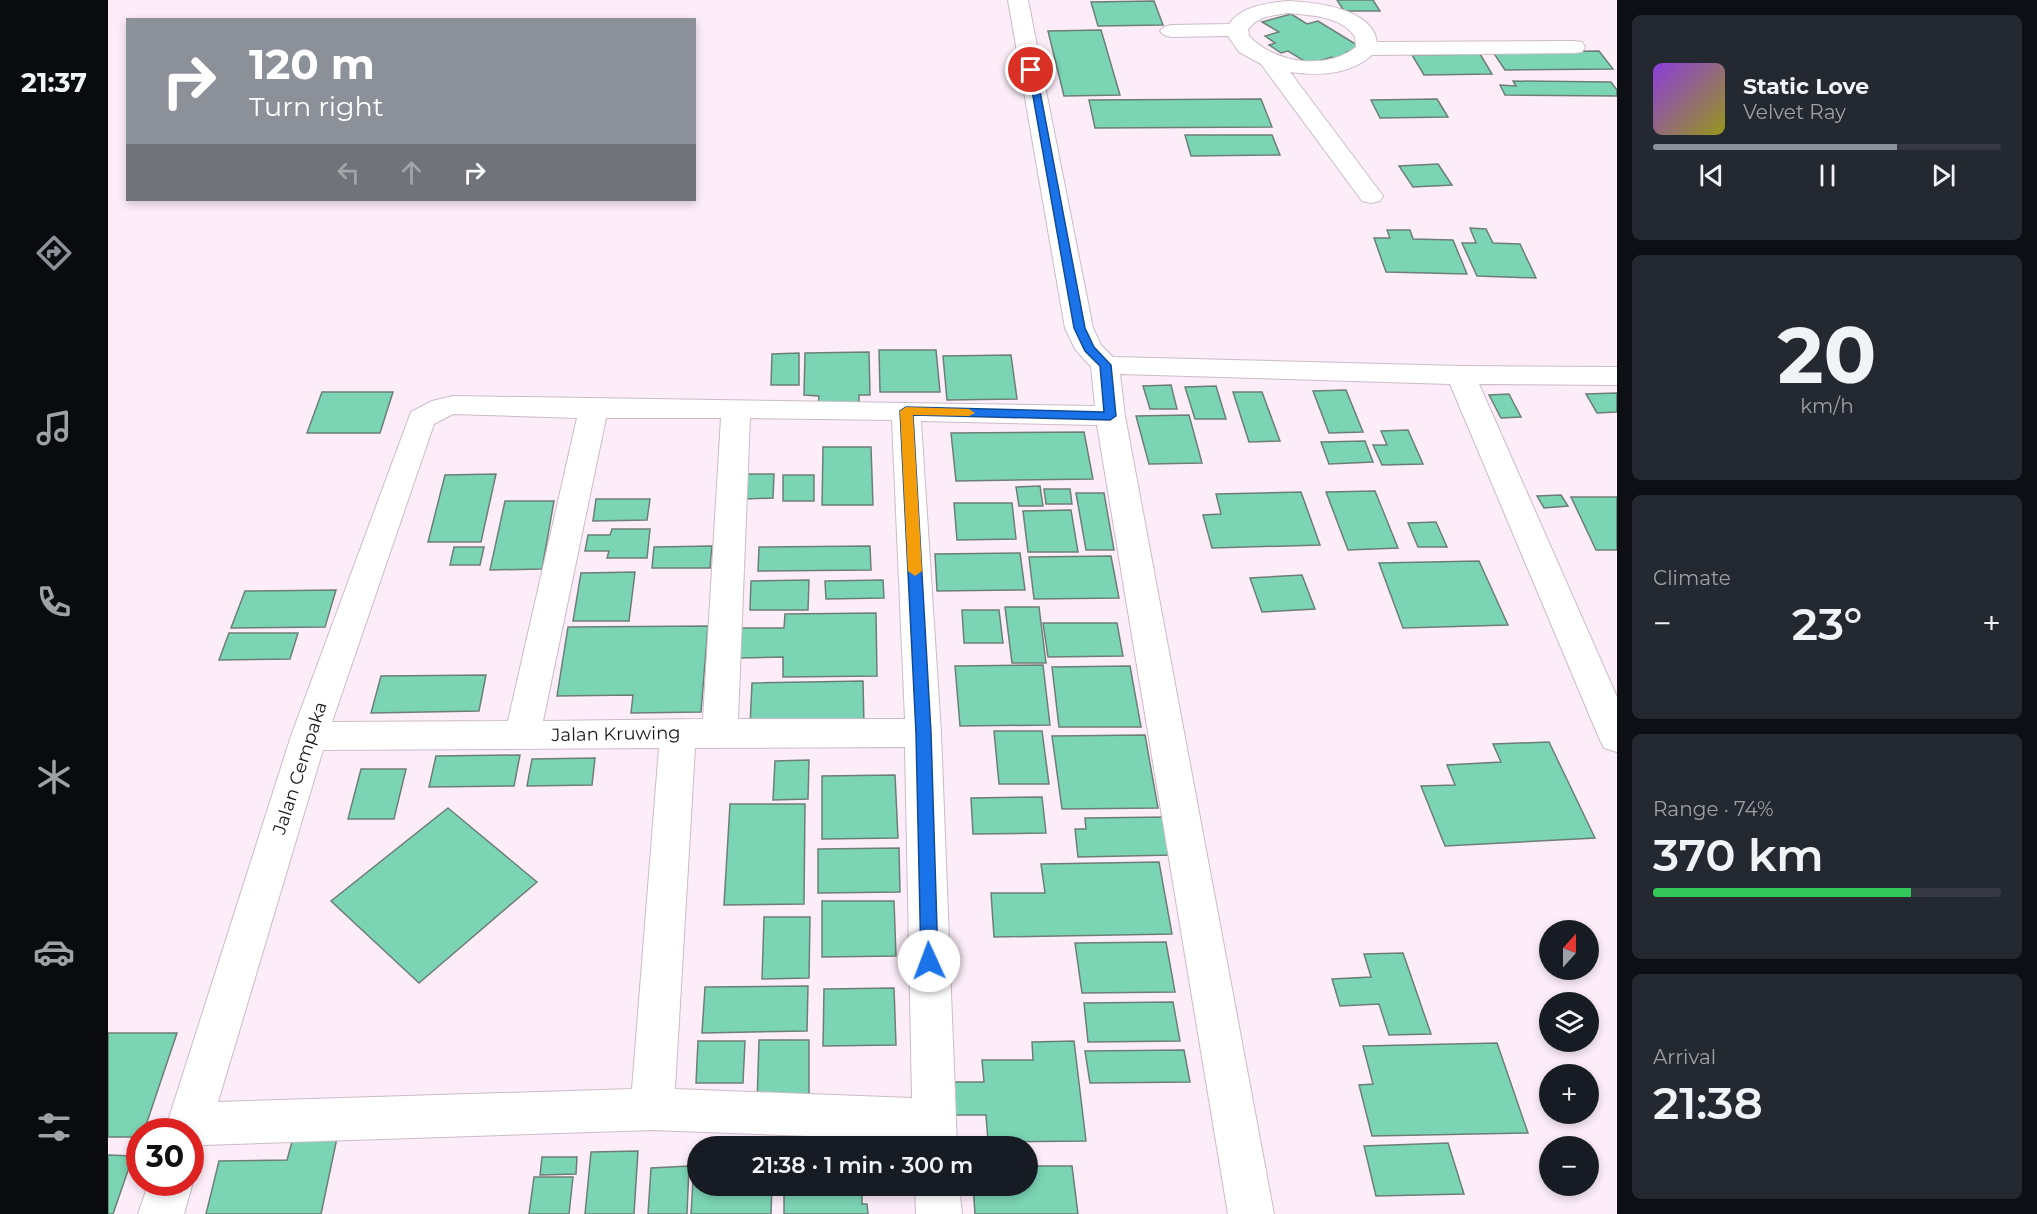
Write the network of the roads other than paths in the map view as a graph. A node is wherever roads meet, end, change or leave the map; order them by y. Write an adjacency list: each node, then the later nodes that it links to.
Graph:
1 (1018, 0): 9 (street)
2 (1286, 4): 3 (street); 6 (street)
3 (1238, 30): 4 (street); 7 (street)
4 (1171, 31)
5 (1574, 47): 6 (street)
6 (1367, 49): 7 (street)
7 (1269, 59): 8 (street)
8 (1371, 196)
9 (1105, 365): 10 (street); 15 (street)
10 (1461, 375): 11 (street); 21 (street)
11 (1617, 376)
12 (593, 409): 13 (street); 19 (street, Jalan Cempaka); 20 (street)
13 (736, 410): 14 (street); 17 (street)
14 (906, 411): 15 (street); 18 (street)
15 (1110, 416): 30 (street)
16 (678, 732): 17 (street, Jalan Kruwing); 20 (street, Jalan Kruwing); 22 (street)
17 (720, 732): 18 (street, Jalan Kruwing)
18 (923, 733): 25 (street)
19 (309, 736): 20 (street, Jalan Kruwing); 23 (street, Jalan Cempaka)
20 (522, 736)
21 (1617, 738)
22 (651, 1109): 24 (street); 25 (street)
23 (191, 1118)
24 (204, 1127)
25 (934, 1133)
26 (167, 1196): 28 (street)
27 (938, 1196): 29 (street)
28 (161, 1214)
29 (939, 1214)
30 (1251, 1214)

